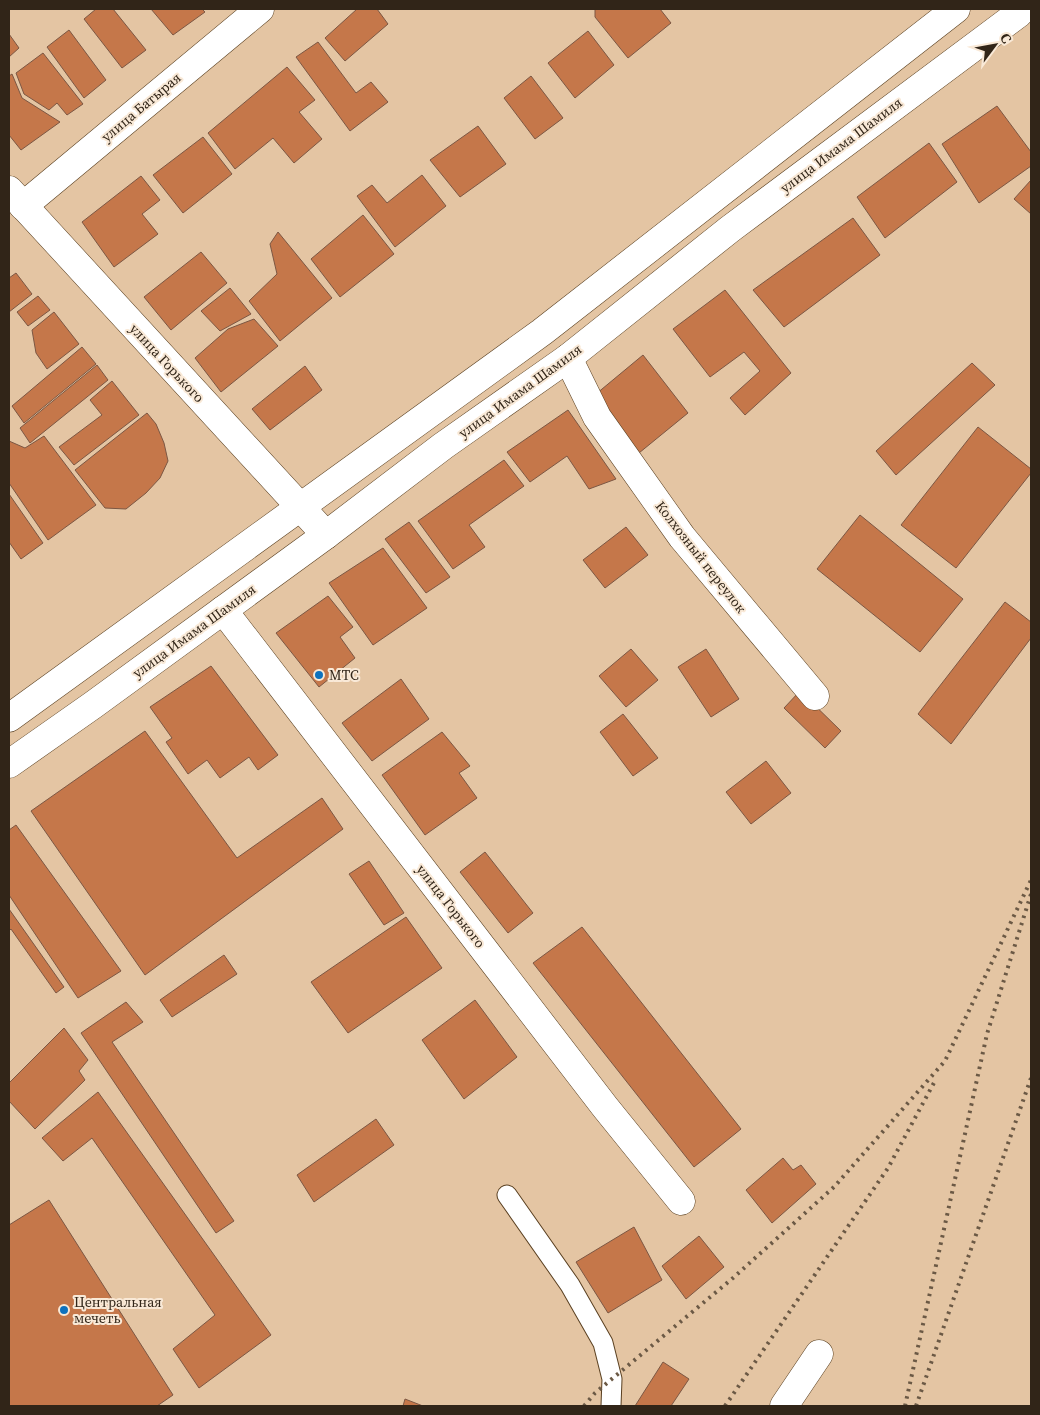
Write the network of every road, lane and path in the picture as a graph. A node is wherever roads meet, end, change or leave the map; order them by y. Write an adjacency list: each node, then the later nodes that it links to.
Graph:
1 (260, 9): 4 (main road, улица Батырая)
2 (956, 9): 6 (main road)
3 (1021, 15): 5 (main road, улица Имама Шамиля)
4 (16, 198): 6 (main road, улица Горького)
5 (568, 358): 7 (main road, улица Имама Шамиля); 9 (main road, Колхозный переулок)
6 (299, 507): 7 (main road, улица Горького); 10 (main road)
7 (326, 535): 8 (main road, улица Имама Шамиля)
8 (223, 610): 11 (main road, улица Имама Шамиля); 13 (main road, улица Горького)
9 (815, 696)
10 (9, 718)
11 (9, 764)
12 (508, 1195): 15 (lane)
13 (681, 1201)
14 (819, 1354): 16 (main road)
15 (611, 1406)
16 (784, 1406)

